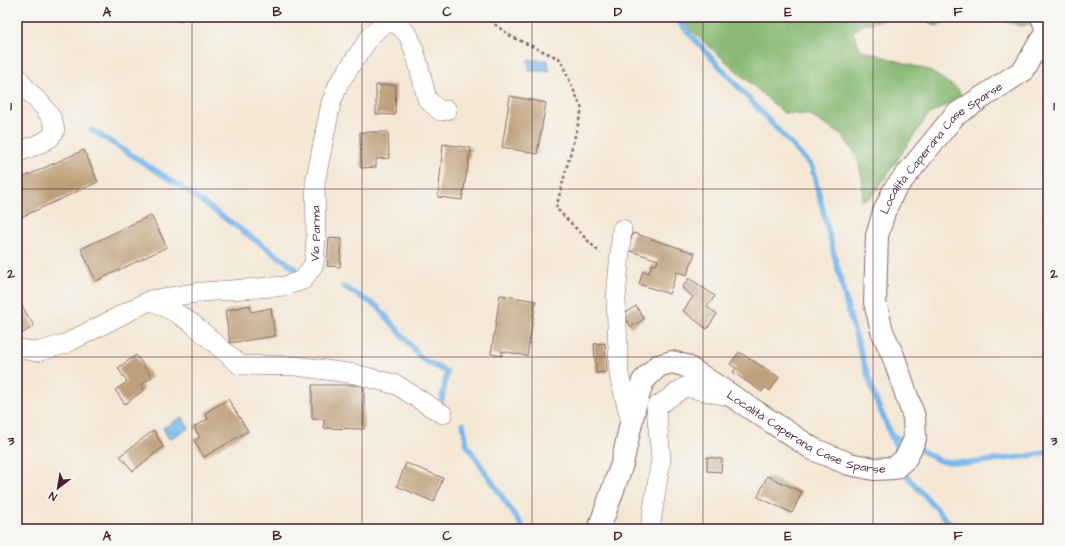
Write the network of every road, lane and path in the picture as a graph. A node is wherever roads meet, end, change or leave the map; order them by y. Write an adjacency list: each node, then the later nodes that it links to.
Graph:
1 (485, 17): 7 (path)
2 (1042, 17): 10 (street, Località Caperana Case Sparse)
3 (17, 76): 5 (street)
4 (447, 110): 8 (street, Via Parma)
5 (17, 153)
6 (622, 229): 7 (street)
7 (619, 260): 12 (street)
8 (151, 300): 9 (street, Via Parma); 11 (street)
9 (17, 348)
10 (736, 397): 12 (street, Località Caperana Case Sparse); 14 (street)
11 (443, 414)
12 (631, 422): 13 (street, Località Caperana Case Sparse)
13 (599, 529)
14 (650, 529)

